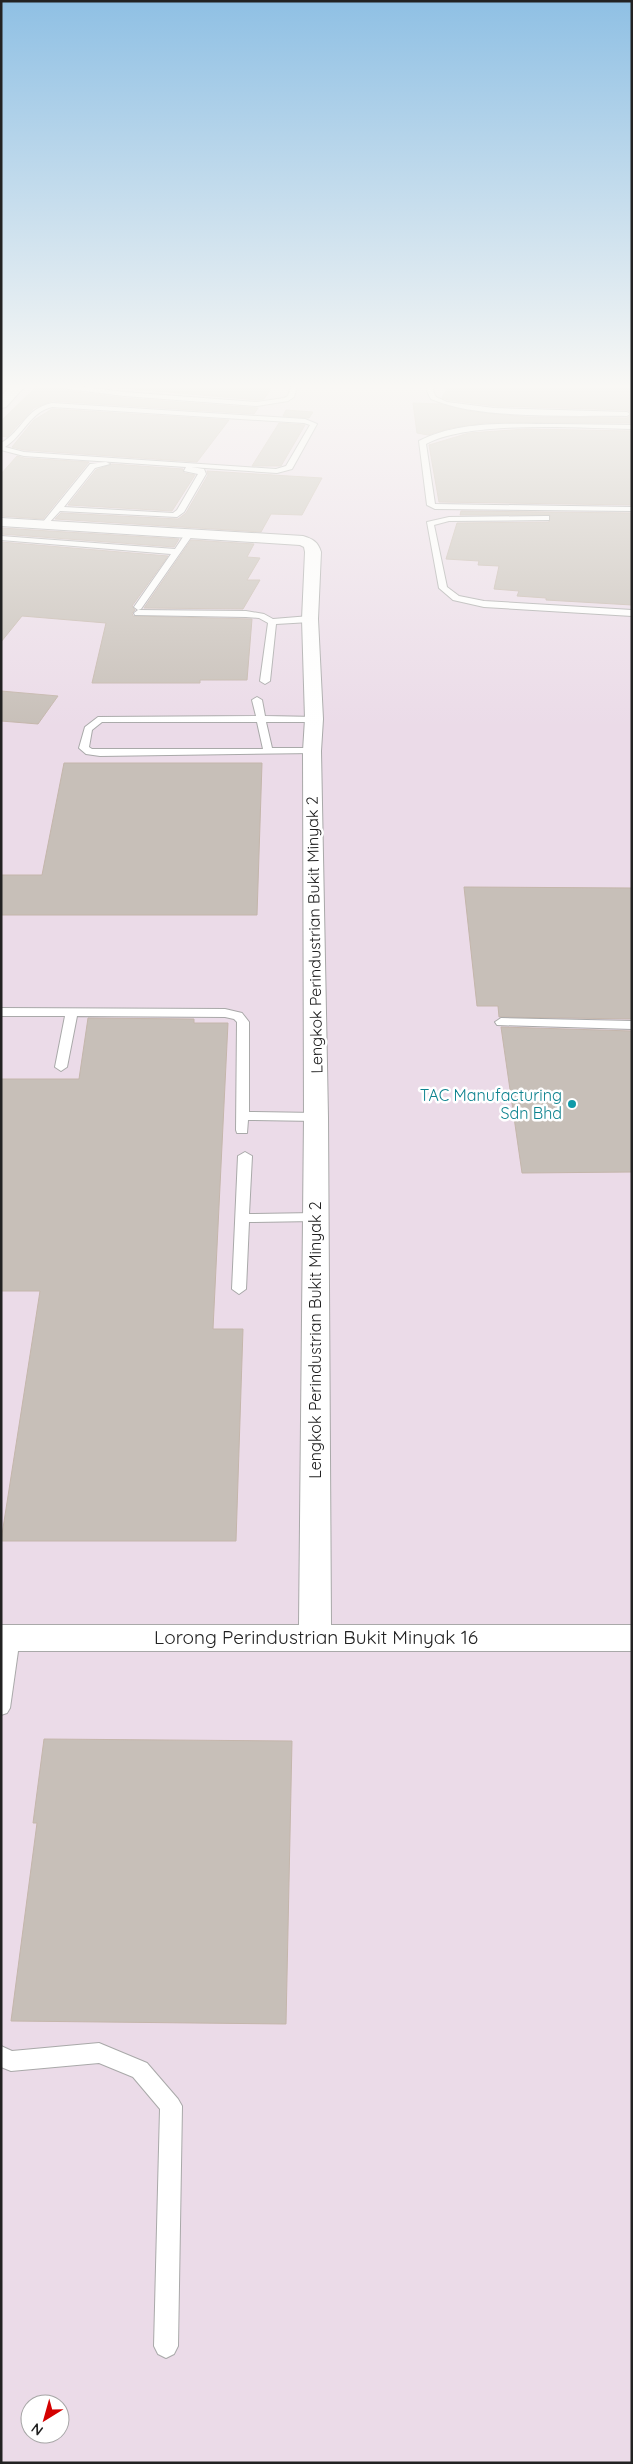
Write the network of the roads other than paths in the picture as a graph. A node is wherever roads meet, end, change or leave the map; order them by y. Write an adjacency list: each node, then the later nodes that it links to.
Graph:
1 (66, 499): 5 (lane)
2 (188, 499): 5 (lane)
3 (430, 499): 4 (lane)
4 (632, 509)
5 (57, 510): 10 (lane)
6 (555, 518): 13 (lane)
7 (612, 518): 8 (lane)
8 (632, 518)
9 (1, 522): 10 (street, Lengkok Perindustrian Bukit Minyak 2)
10 (46, 524): 12 (street, Lengkok Perindustrian Bukit Minyak 2)
11 (1, 538): 12 (lane)
12 (184, 542): 14 (street, Lengkok Perindustrian Bukit Minyak 2); 15 (lane)
13 (632, 612)
14 (310, 619): 15 (lane); 19 (street, Lengkok Perindustrian Bukit Minyak 2)
15 (272, 622): 16 (lane)
16 (265, 681)
17 (257, 700): 18 (lane)
18 (261, 719): 19 (lane); 20 (lane); 20 (lane)
19 (314, 719): 21 (street, Lengkok Perindustrian Bukit Minyak 2)
20 (268, 751): 21 (lane)
21 (312, 751): 28 (street, Lengkok Perindustrian Bukit Minyak 2)
22 (1, 1012): 23 (lane)
23 (71, 1014): 26 (lane); 27 (lane)
24 (501, 1022): 25 (lane)
25 (632, 1025)
26 (61, 1067)
27 (242, 1116): 28 (lane); 29 (lane)
28 (316, 1117): 31 (street, Lengkok Perindustrian Bukit Minyak 2)
29 (242, 1130)
30 (244, 1156): 32 (lane)
31 (315, 1217): 32 (lane); 34 (street, Lengkok Perindustrian Bukit Minyak 2)
32 (242, 1218): 33 (lane)
33 (239, 1288)
34 (314, 1636): 35 (street, Lorong Perindustrian Bukit Minyak 16); 36 (street, Lorong Perindustrian Bukit Minyak 16)
35 (6, 1637): 37 (lane)
36 (632, 1638)
37 (1, 1708)
38 (1, 2056): 39 (lane)
39 (166, 2346)

